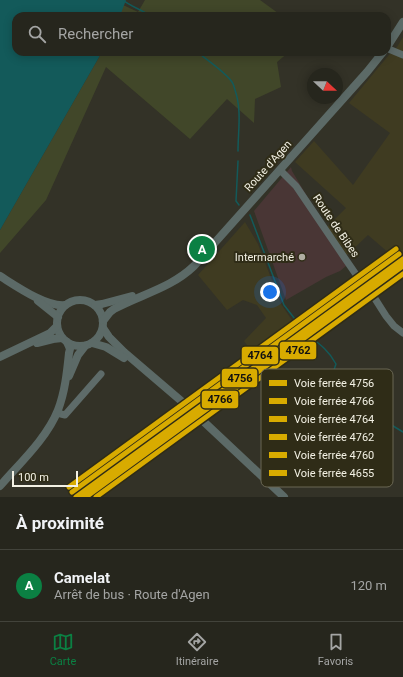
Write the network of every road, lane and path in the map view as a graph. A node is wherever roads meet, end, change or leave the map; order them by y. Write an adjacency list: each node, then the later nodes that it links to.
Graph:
1 (403, 22): 2 (main road)
2 (391, 41)
3 (391, 50): 4 (street)
4 (403, 55)
5 (380, 56): 6 (main road, Route d'Agen)
6 (280, 170): 9 (main road, Route d'Agen); 11 (street, Route de Bibes)
7 (403, 270): 11 (street)
8 (0, 276): 10 (main road)
9 (163, 287): 13 (main road, Route d'Agen); 15 (main road, Route d'Agen)
10 (24, 290): 12 (main road); 14 (main road)
11 (372, 294): 17 (street, Route de Bibes)
12 (65, 305): 13 (main road); 14 (main road)
13 (95, 305): 15 (main road)
14 (58, 317): 16 (main road)
15 (103, 325): 19 (main road); 23 (main road)
16 (57, 326): 18 (main road); 20 (main road)
17 (403, 333)
18 (65, 340): 19 (main road); 20 (main road); 24 (main road)
19 (88, 344): 23 (main road); 24 (main road)
20 (12, 351): 21 (main road)
21 (0, 357)
22 (101, 374): 25 (street)
23 (153, 377): 26 (main road)
24 (64, 390): 25 (main road)
25 (57, 413): 27 (main road)
26 (261, 475)
27 (0, 486)
28 (273, 487): 29 (main road)
29 (284, 497)

